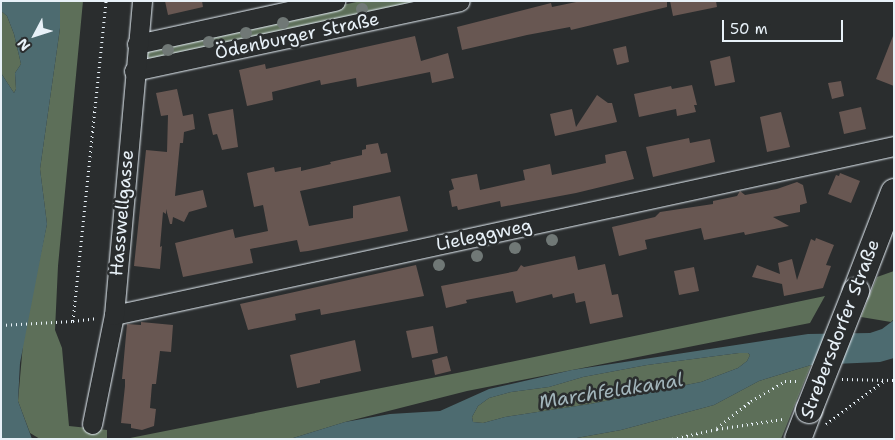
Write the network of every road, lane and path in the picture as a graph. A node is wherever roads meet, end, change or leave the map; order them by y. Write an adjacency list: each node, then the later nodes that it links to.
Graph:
1 (106, 1): 10 (path)
2 (142, 1): 5 (street, Hasswellgasse)
3 (335, 1): 5 (street, Ödenburger Straße)
4 (460, 1): 6 (street, Ödenburger Straße)
5 (137, 44): 6 (street, Hasswellgasse)
6 (134, 71): 9 (street, Hasswellgasse)
7 (894, 146): 9 (street, Lieleggweg)
8 (894, 192): 17 (street, Strebersdorfer Straße, bridge)
9 (114, 315): 10 (path); 16 (street, Hasswellgasse)
10 (73, 321): 11 (path)
11 (1, 325)
12 (845, 379): 15 (path)
13 (894, 380): 15 (path)
14 (785, 381): 18 (path)
15 (884, 381): 17 (path)
16 (92, 424)
17 (803, 425): 18 (path)
18 (717, 428): 19 (path)
19 (672, 439)

